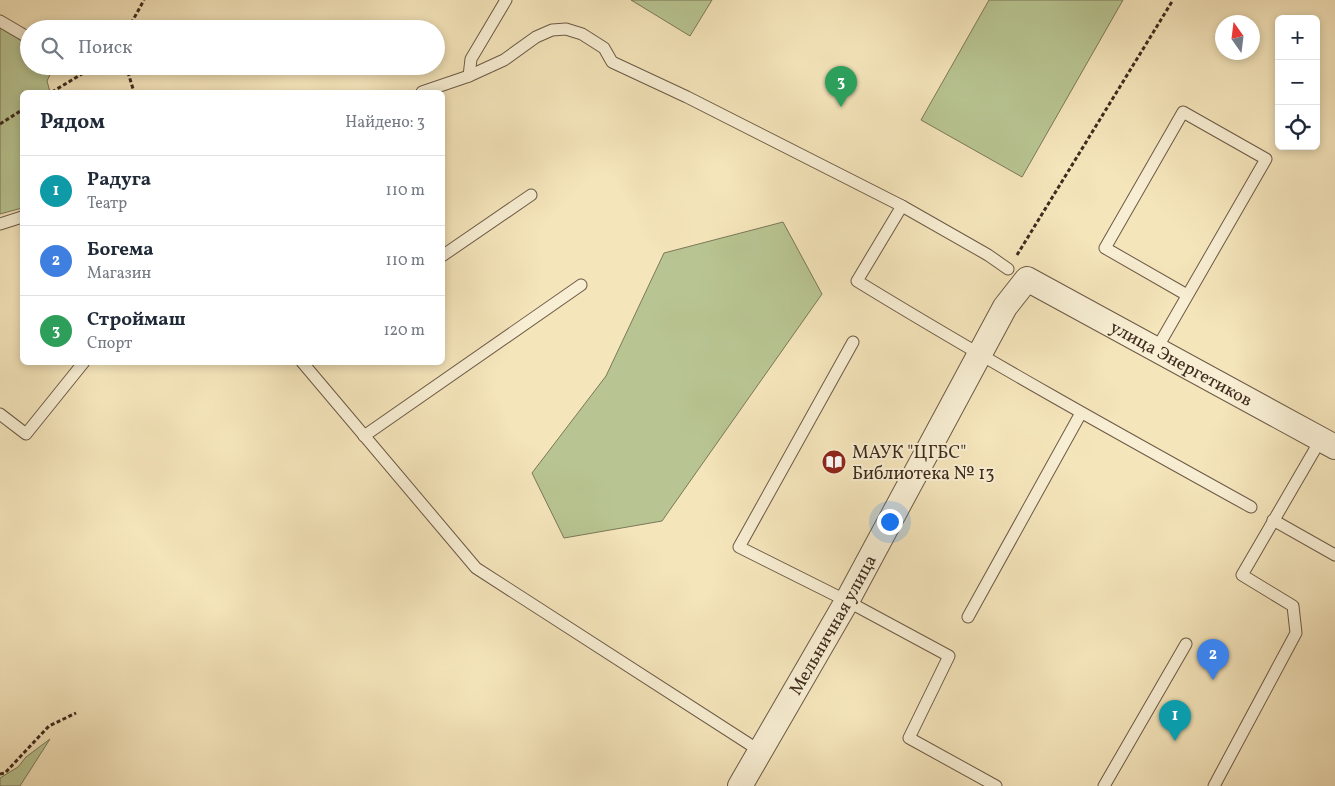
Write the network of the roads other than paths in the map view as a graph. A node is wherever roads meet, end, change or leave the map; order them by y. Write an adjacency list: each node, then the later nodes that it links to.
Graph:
1 (506, 0): 4 (lane)
2 (0, 21): 3 (lane)
3 (20, 33)
4 (469, 76): 5 (lane); 7 (lane)
5 (428, 90)
6 (531, 195): 10 (lane)
7 (902, 206): 11 (lane); 16 (lane)
8 (20, 218): 9 (lane)
9 (0, 224)
10 (445, 254)
11 (1018, 274): 15 (street, улица Энергетиков); 16 (street, Мельничная улица)
12 (581, 285): 21 (lane)
13 (1187, 295): 13 (lane); 15 (lane)
14 (853, 342): 26 (lane)
15 (1156, 350): 22 (street, улица Энергетиков)
16 (979, 354): 19 (lane); 26 (street, Мельничная улица)
17 (82, 365): 20 (lane)
18 (305, 365): 21 (lane)
19 (1081, 413): 23 (lane); 27 (lane)
20 (1, 416)
21 (364, 436): 29 (lane)
22 (1328, 443): 24 (lane)
23 (1251, 507)
24 (1274, 520): 25 (lane); 33 (lane)
25 (1335, 555)
26 (847, 601): 29 (street, Мельничная улица); 31 (lane)
27 (968, 617)
28 (1186, 644): 32 (lane)
29 (760, 752): 30 (street, Мельничная улица)
30 (740, 786)
31 (996, 786)
32 (1104, 786)
33 (1214, 786)

